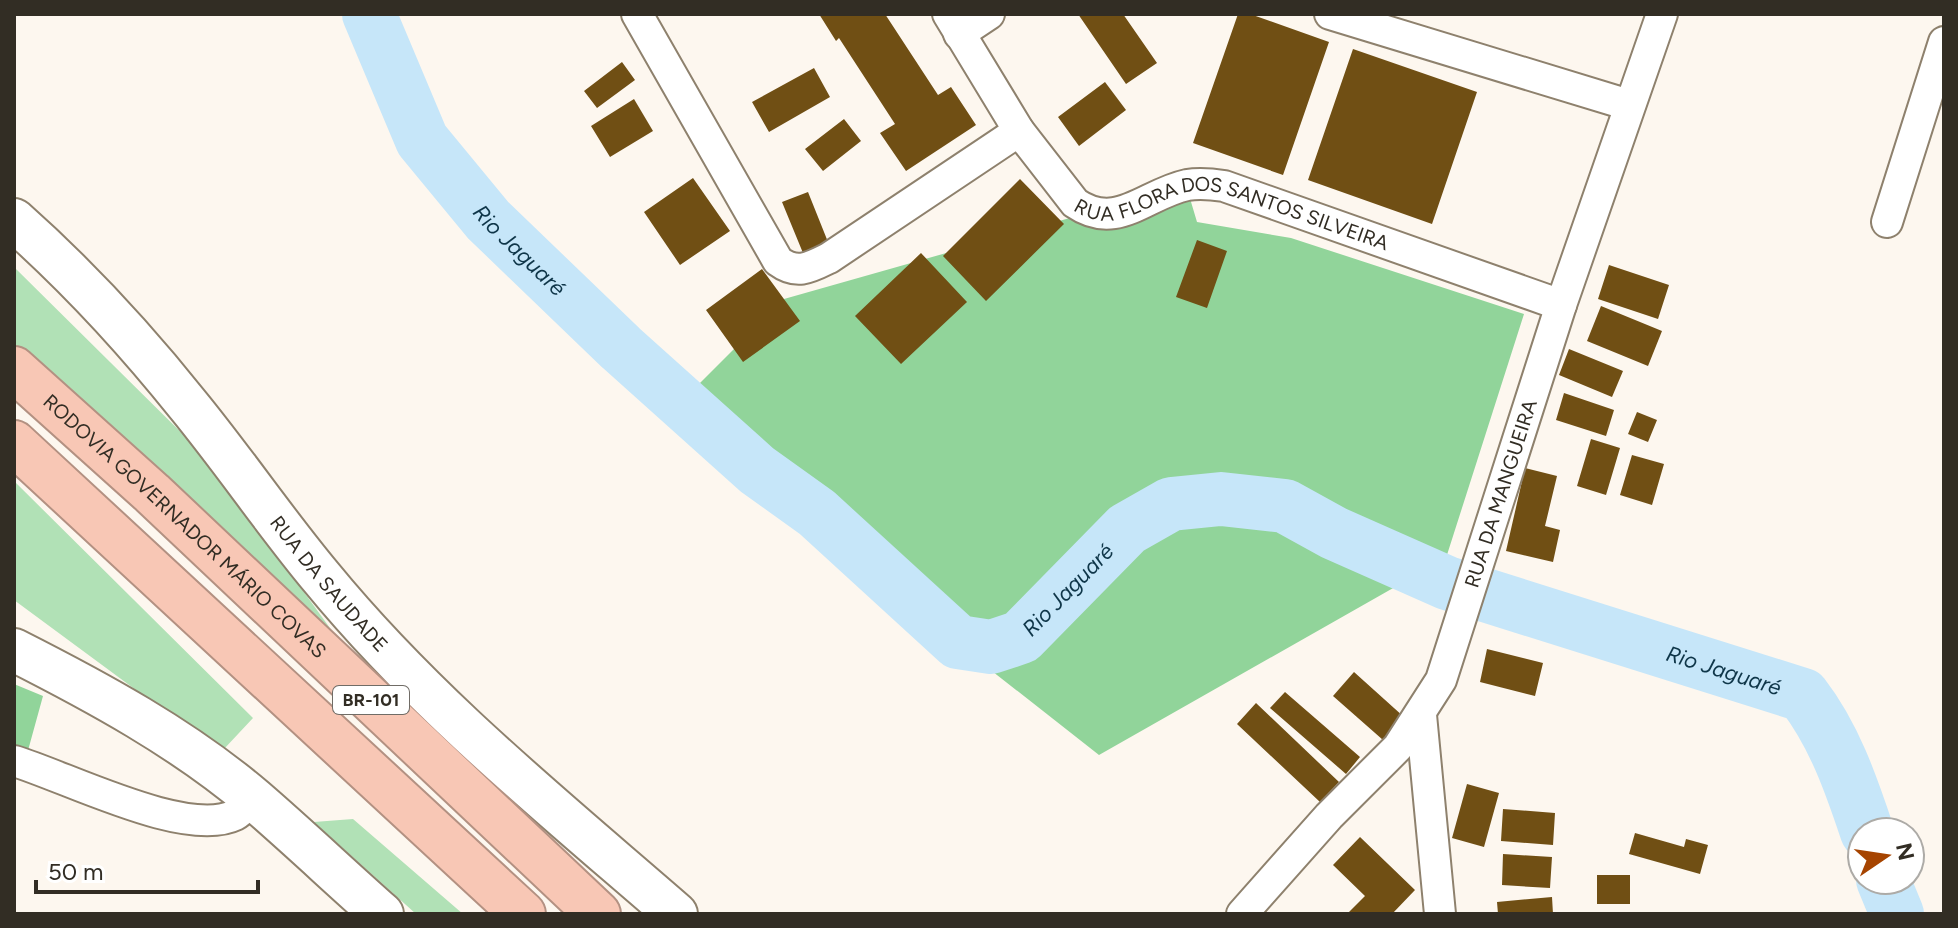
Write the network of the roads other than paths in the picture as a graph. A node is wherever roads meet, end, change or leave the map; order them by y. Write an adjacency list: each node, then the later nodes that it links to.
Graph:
1 (637, 14): 8 (street)
2 (989, 14): 5 (street)
3 (1330, 14): 7 (street)
4 (1662, 14): 7 (street, RUA DA MANGUEIRA)
5 (953, 24): 8 (street, RUA FLORA DOS SANTOS SILVEIRA)
6 (1944, 42): 10 (street)
7 (1629, 105): 11 (street, RUA DA MANGUEIRA)
8 (1019, 131): 11 (street, RUA FLORA DOS SANTOS SILVEIRA)
9 (14, 220): 21 (street, RUA DA SAUDADE)
10 (1887, 222)
11 (1561, 305): 15 (street, RUA DA MANGUEIRA)
12 (14, 369): 20 (highway, RODOVIA GOVERNADOR MÁRIO COVAS / BR-101)
13 (14, 443): 19 (highway, BR-101)
14 (14, 650): 17 (street)
15 (1421, 715): 22 (street, RUA DA MANGUEIRA); 23 (street)
16 (14, 761): 17 (street)
17 (252, 798): 18 (street)
18 (382, 914)
19 (523, 914)
20 (598, 914)
21 (676, 914)
22 (1242, 914)
23 (1440, 914)

